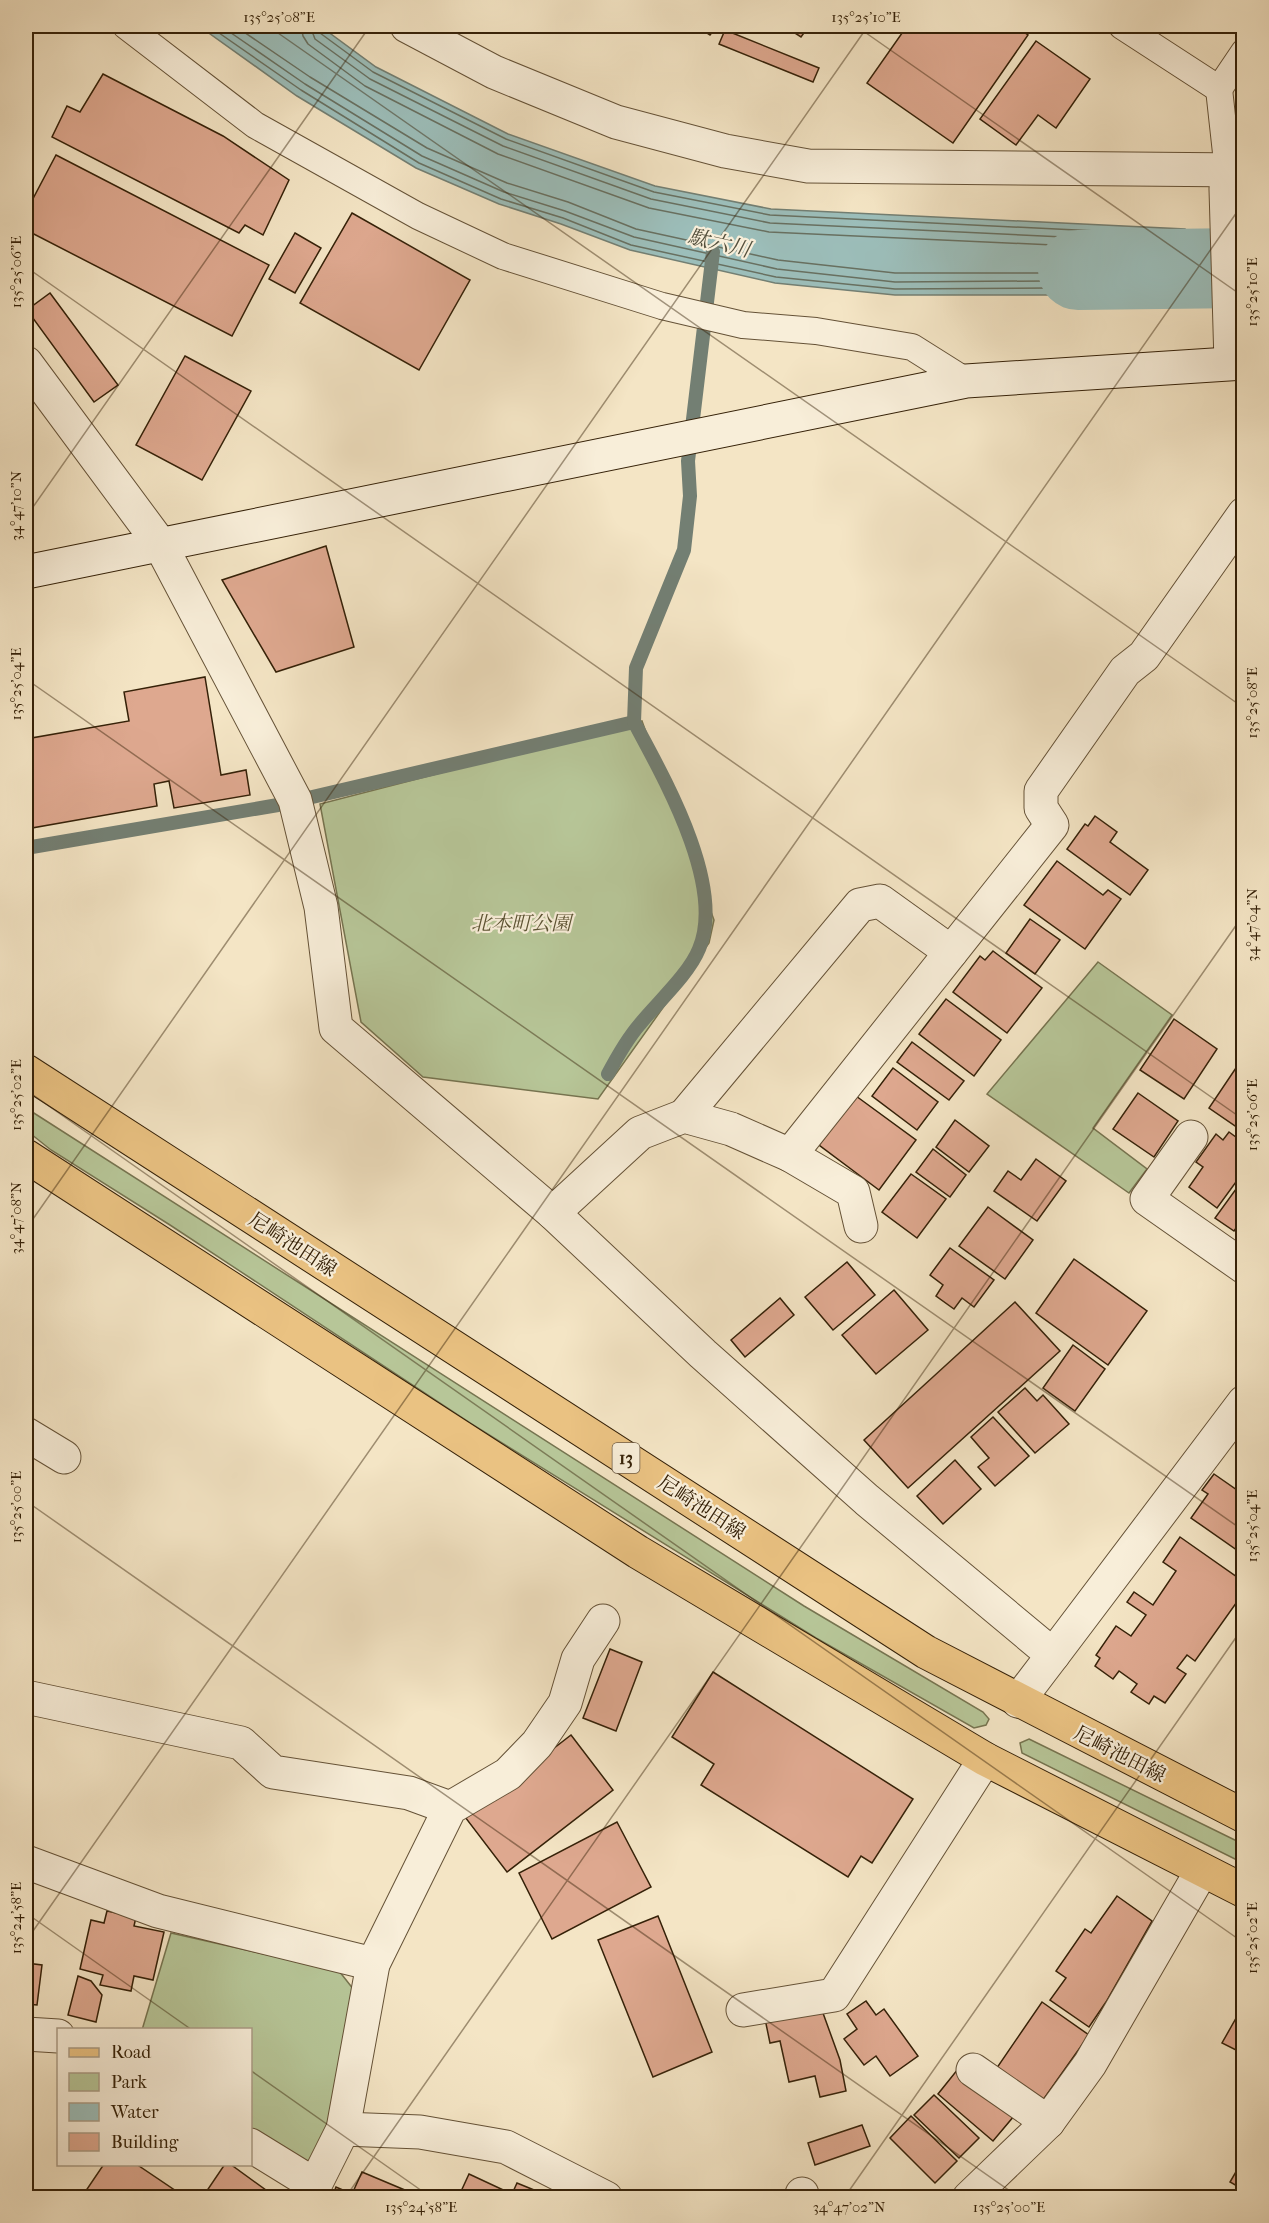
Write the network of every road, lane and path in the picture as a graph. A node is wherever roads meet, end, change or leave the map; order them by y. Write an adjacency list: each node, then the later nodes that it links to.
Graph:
1 (126, 26): 9 (lane)
2 (407, 26): 6 (street)
3 (1122, 26): 5 (lane)
4 (1244, 52): 5 (lane)
5 (1219, 89): 6 (lane)
6 (1232, 176): 8 (street)
7 (26, 363): 11 (street)
8 (1237, 363): 9 (street)
9 (966, 381): 11 (street)
10 (1244, 514): 13 (street)
11 (160, 544): 12 (street); 19 (street)
12 (26, 572)
13 (951, 952): 15 (street); 17 (street)
14 (26, 1071): 28 (main road, 尼崎池田線 / 13)
15 (684, 1116): 17 (street); 19 (street)
16 (1191, 1137): 21 (street)
17 (790, 1155): 20 (street)
18 (26, 1156): 29 (main road)
19 (553, 1213): 26 (street)
20 (861, 1226)
21 (1244, 1267)
22 (1244, 1402): 26 (street)
23 (26, 1434): 24 (street)
24 (64, 1456)
25 (603, 1621): 30 (street)
26 (1053, 1655): 28 (street)
27 (26, 1697): 30 (street)
28 (1018, 1701): 31 (main road, 尼崎池田線 / 13)
29 (985, 1759): 33 (main road); 36 (street)
30 (450, 1808): 35 (street)
31 (1244, 1816)
32 (26, 1862): 35 (street)
33 (1201, 1872): 34 (main road); 40 (street)
34 (1244, 1891)
35 (373, 1964): 41 (street)
36 (743, 2010)
37 (26, 2034): 38 (street)
38 (57, 2037)
39 (973, 2070): 40 (street)
40 (1048, 2122): 45 (street)
41 (343, 2129): 43 (street); 44 (street)
42 (252, 2146): 43 (street)
43 (315, 2191)
44 (606, 2198)
45 (969, 2198)

